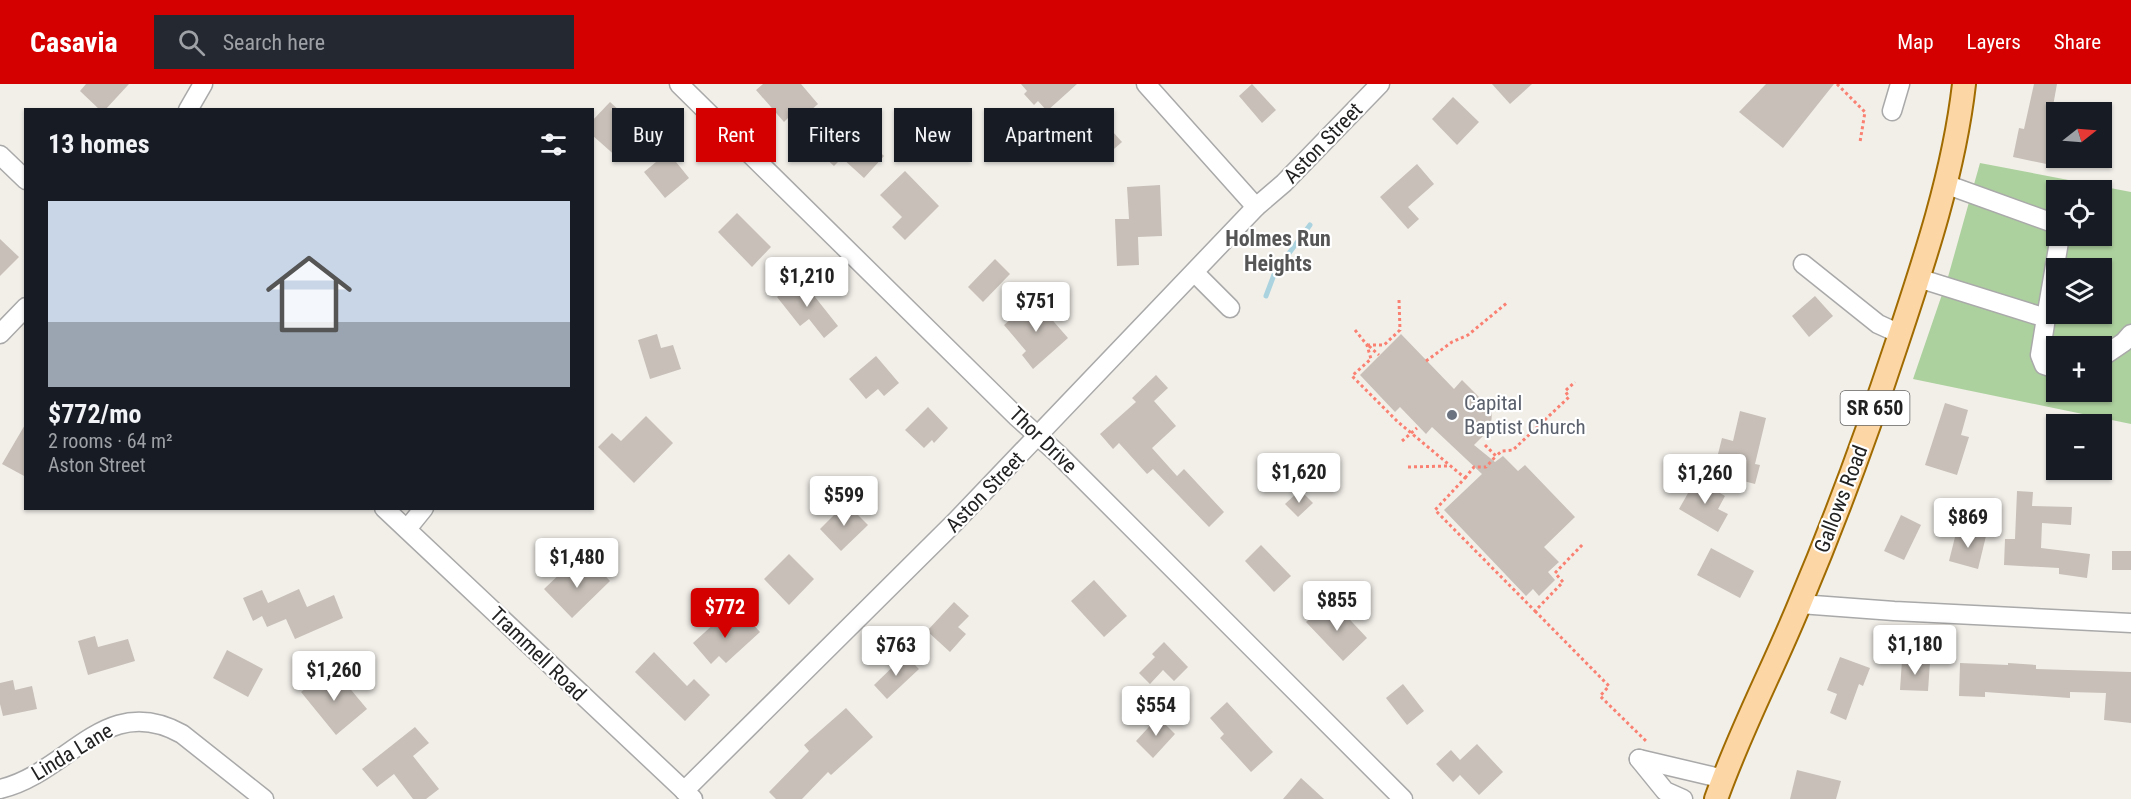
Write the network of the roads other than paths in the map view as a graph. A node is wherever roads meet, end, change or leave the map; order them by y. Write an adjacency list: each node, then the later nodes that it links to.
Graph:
1 (203, 84): 7 (street)
2 (679, 84): 25 (street, Thor Drive)
3 (1146, 84): 12 (street)
4 (1380, 84): 12 (street, Aston Street)
5 (1900, 84): 8 (street)
6 (1964, 84): 11 (main road, Gallows Road / SR 650)
7 (189, 108)
8 (1892, 111)
9 (0, 155): 10 (street)
10 (24, 178)
11 (1945, 184): 13 (street); 16 (main road, Gallows Road / SR 650)
12 (1256, 207): 15 (street, Aston Street)
13 (2046, 220)
14 (1803, 264): 21 (street)
15 (1195, 273): 17 (street); 25 (street, Aston Street)
16 (1918, 278): 19 (street); 21 (main road, Gallows Road / SR 650)
17 (1230, 308)
18 (24, 309): 20 (street)
19 (2046, 318): 24 (street)
20 (0, 334)
21 (1900, 334): 29 (main road, Gallows Road / SR 650)
22 (2131, 334): 23 (street)
23 (2112, 350)
24 (2046, 366)
25 (1038, 436): 33 (street, Aston Street); 35 (street, Thor Drive)
26 (386, 510): 28 (street, Trammell Road)
27 (422, 510): 28 (street)
28 (407, 528): 33 (street, Trammell Road)
29 (1800, 604): 30 (street); 32 (main road, Gallows Road / SR 650)
30 (2131, 623)
31 (0, 789): 34 (street, Linda Lane)
32 (1720, 789): 36 (street)
33 (689, 795)
34 (264, 799)
35 (1403, 799)
36 (1683, 799)

